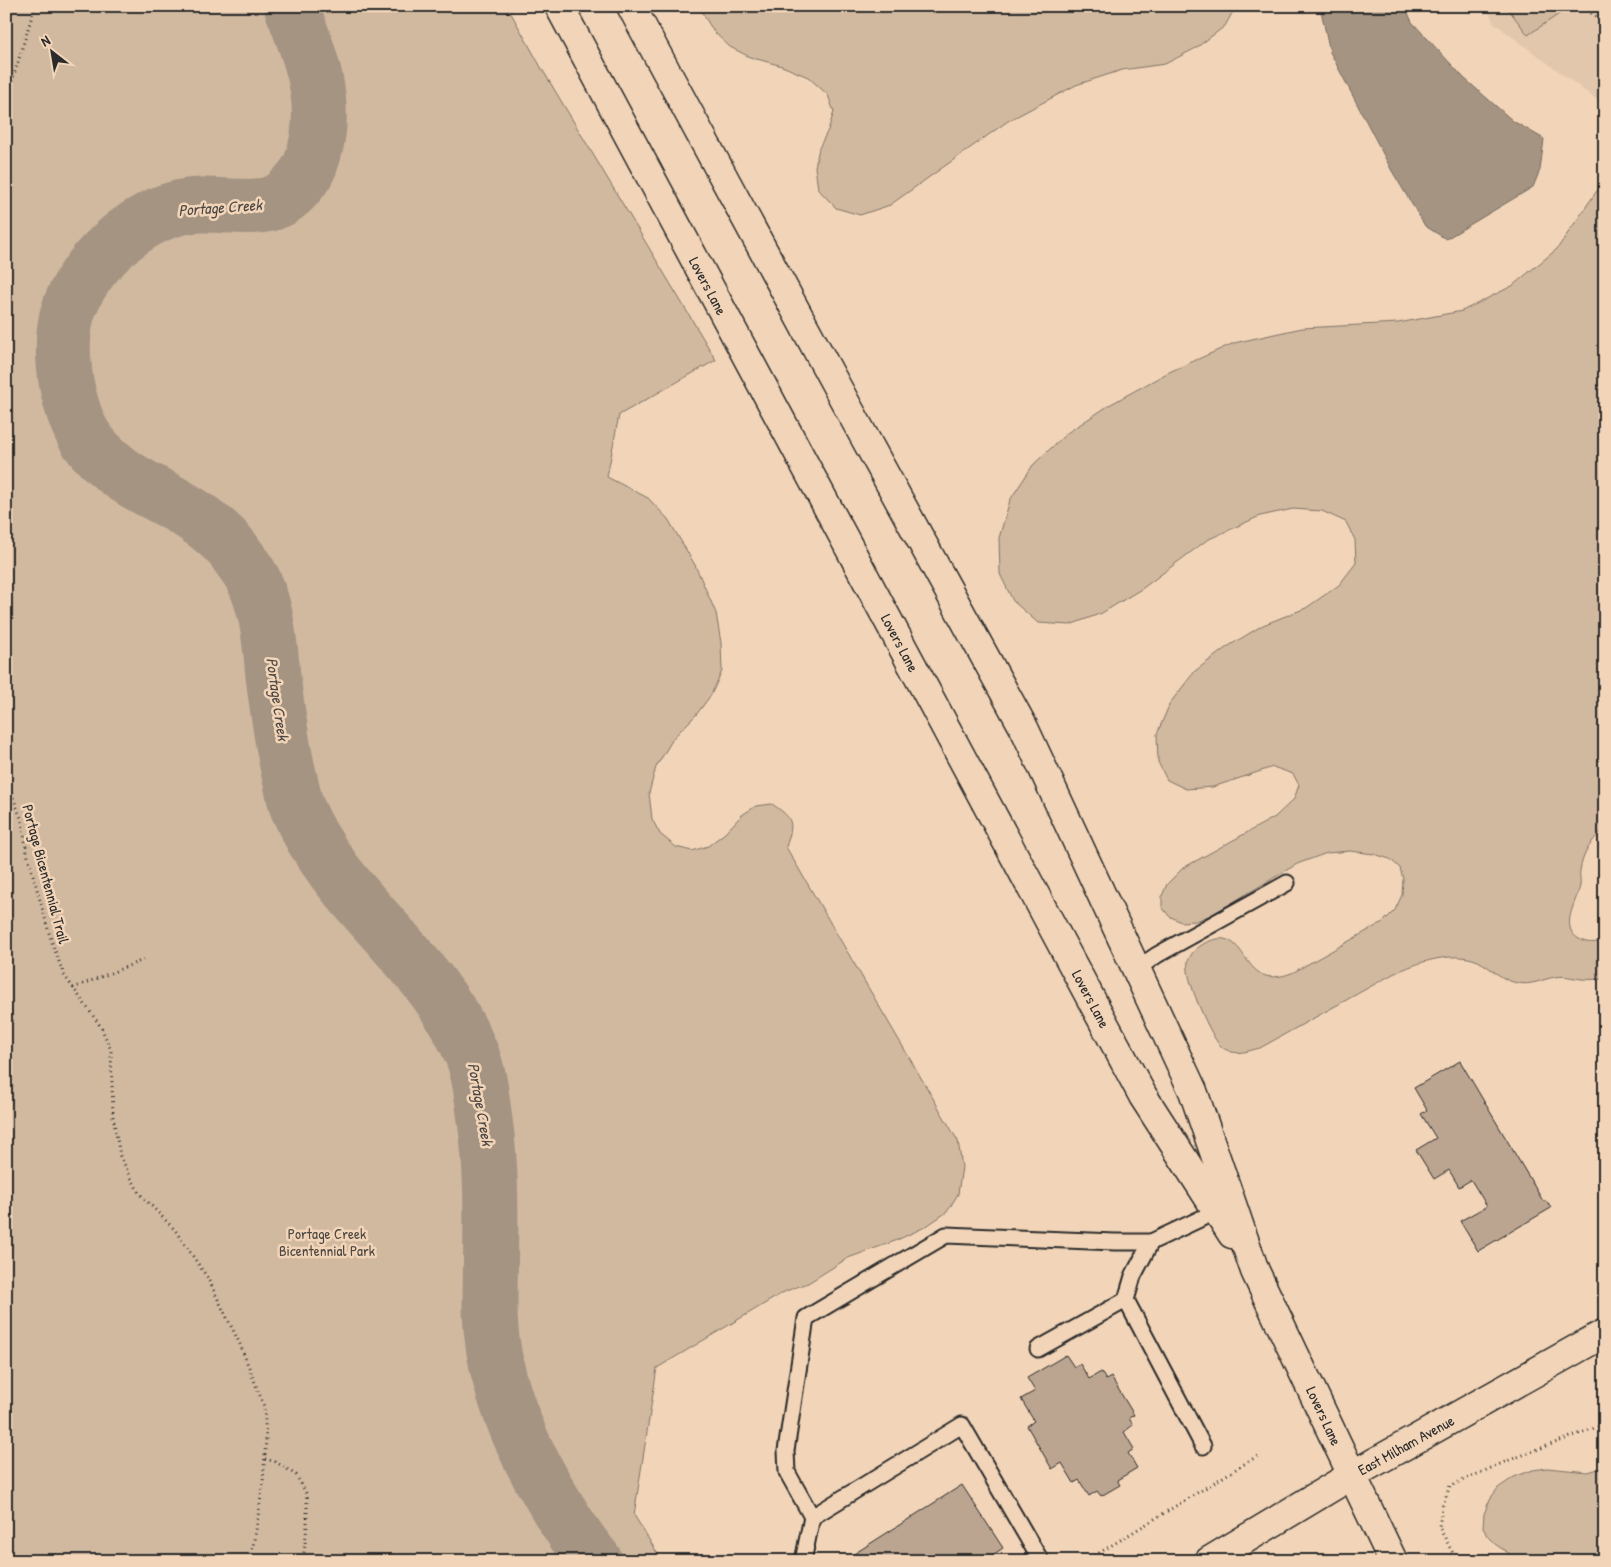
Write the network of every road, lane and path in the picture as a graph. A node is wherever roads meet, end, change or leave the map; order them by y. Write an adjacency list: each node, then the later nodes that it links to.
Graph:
1 (35, 6): 6 (path)
2 (559, 6): 12 (street, Lovers Lane)
3 (631, 6): 10 (street, Lovers Lane)
4 (1584, 6): 5 (path)
5 (1605, 22)
6 (6, 101)
7 (6, 779): 11 (path, Portage Bicentennial Trail)
8 (1287, 882): 10 (lane)
9 (142, 960): 11 (path)
10 (1136, 970): 14 (street, Lovers Lane)
11 (73, 988): 21 (path, Portage Bicentennial Trail)
12 (1217, 1211): 13 (lane); 14 (street, Lovers Lane)
13 (1151, 1242): 15 (lane); 23 (lane)
14 (1255, 1271): 22 (street, Lovers Lane)
15 (1126, 1300): 17 (lane); 19 (lane)
16 (1605, 1333): 22 (street, East Milham Avenue)
17 (1038, 1349)
18 (1605, 1424): 31 (path)
19 (1204, 1446)
20 (1259, 1455): 28 (path)
21 (264, 1459): 24 (path, Portage Bicentennial Trail); 25 (path)
22 (1352, 1475): 29 (street, East Milham Avenue); 30 (street, Lovers Lane)
23 (812, 1518): 26 (lane); 27 (lane)
24 (250, 1561)
25 (303, 1561)
26 (803, 1561)
27 (1041, 1561)
28 (1086, 1561)
29 (1209, 1561)
30 (1394, 1561)
31 (1457, 1561)

